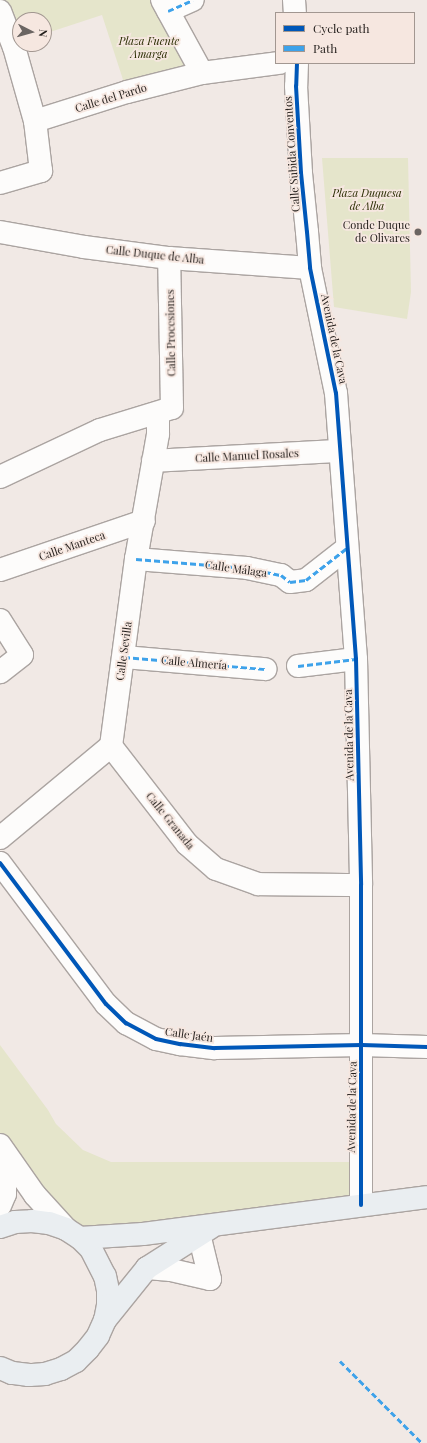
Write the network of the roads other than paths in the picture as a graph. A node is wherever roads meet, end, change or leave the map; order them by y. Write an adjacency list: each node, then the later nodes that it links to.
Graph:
1 (193, 0): 3 (street)
2 (294, 0): 5 (street)
3 (165, 5): 8 (street)
4 (0, 11): 9 (street)
5 (295, 12)
6 (275, 64): 8 (street, Calle del Pardo)
7 (297, 64): 13 (street, Calle Subida Conventos)
8 (202, 73): 9 (street, Calle del Pardo)
9 (35, 121): 10 (street)
10 (0, 183)
11 (0, 232): 12 (street, Calle Duque de Alba)
12 (169, 258): 13 (street, Calle Duque de Alba); 14 (street, Calle Procesiones)
13 (310, 268): 15 (street, Avenida de la Cava)
14 (165, 410): 16 (street, Calle Sevilla); 17 (street)
15 (340, 451): 16 (street, Calle Manuel Rosales); 19 (street, Avenida de la Cava)
16 (153, 461): 18 (street, Calle Sevilla)
17 (0, 477)
18 (144, 521): 20 (street, Calle Sevilla); 21 (street, Calle Manteca)
19 (347, 548): 20 (street, Calle Málaga); 24 (street, Avenida de la Cava)
20 (136, 559): 23 (street, Calle Sevilla)
21 (0, 570)
22 (0, 620): 27 (street)
23 (124, 657): 26 (street, Calle Almería); 28 (street, Calle Sevilla)
24 (356, 659): 25 (street); 31 (street, Avenida de la Cava)
25 (298, 666)
26 (265, 669)
27 (0, 672)
28 (111, 746): 29 (street); 31 (street, Calle Granada)
29 (0, 838)
30 (0, 863): 32 (street, Calle Jaén)
31 (361, 885): 32 (street, Avenida de la Cava)
32 (362, 1045): 33 (street, Calle Jaén); 37 (street, Avenida de la Cava)
33 (427, 1047)
34 (0, 1145): 43 (street)
35 (0, 1154): 38 (street)
36 (427, 1197): 37 (main road)
37 (361, 1205): 40 (main road)
38 (0, 1206)
39 (427, 1209): 40 (main road)
40 (320, 1210): 41 (main road)
41 (222, 1222): 43 (main road); 44 (main road)
42 (0, 1227): 43 (main road)
43 (73, 1234): 46 (main road)
44 (199, 1234): 45 (main road); 45 (street)
45 (147, 1268): 46 (main road)
46 (105, 1320): 47 (main road)
47 (0, 1368)

